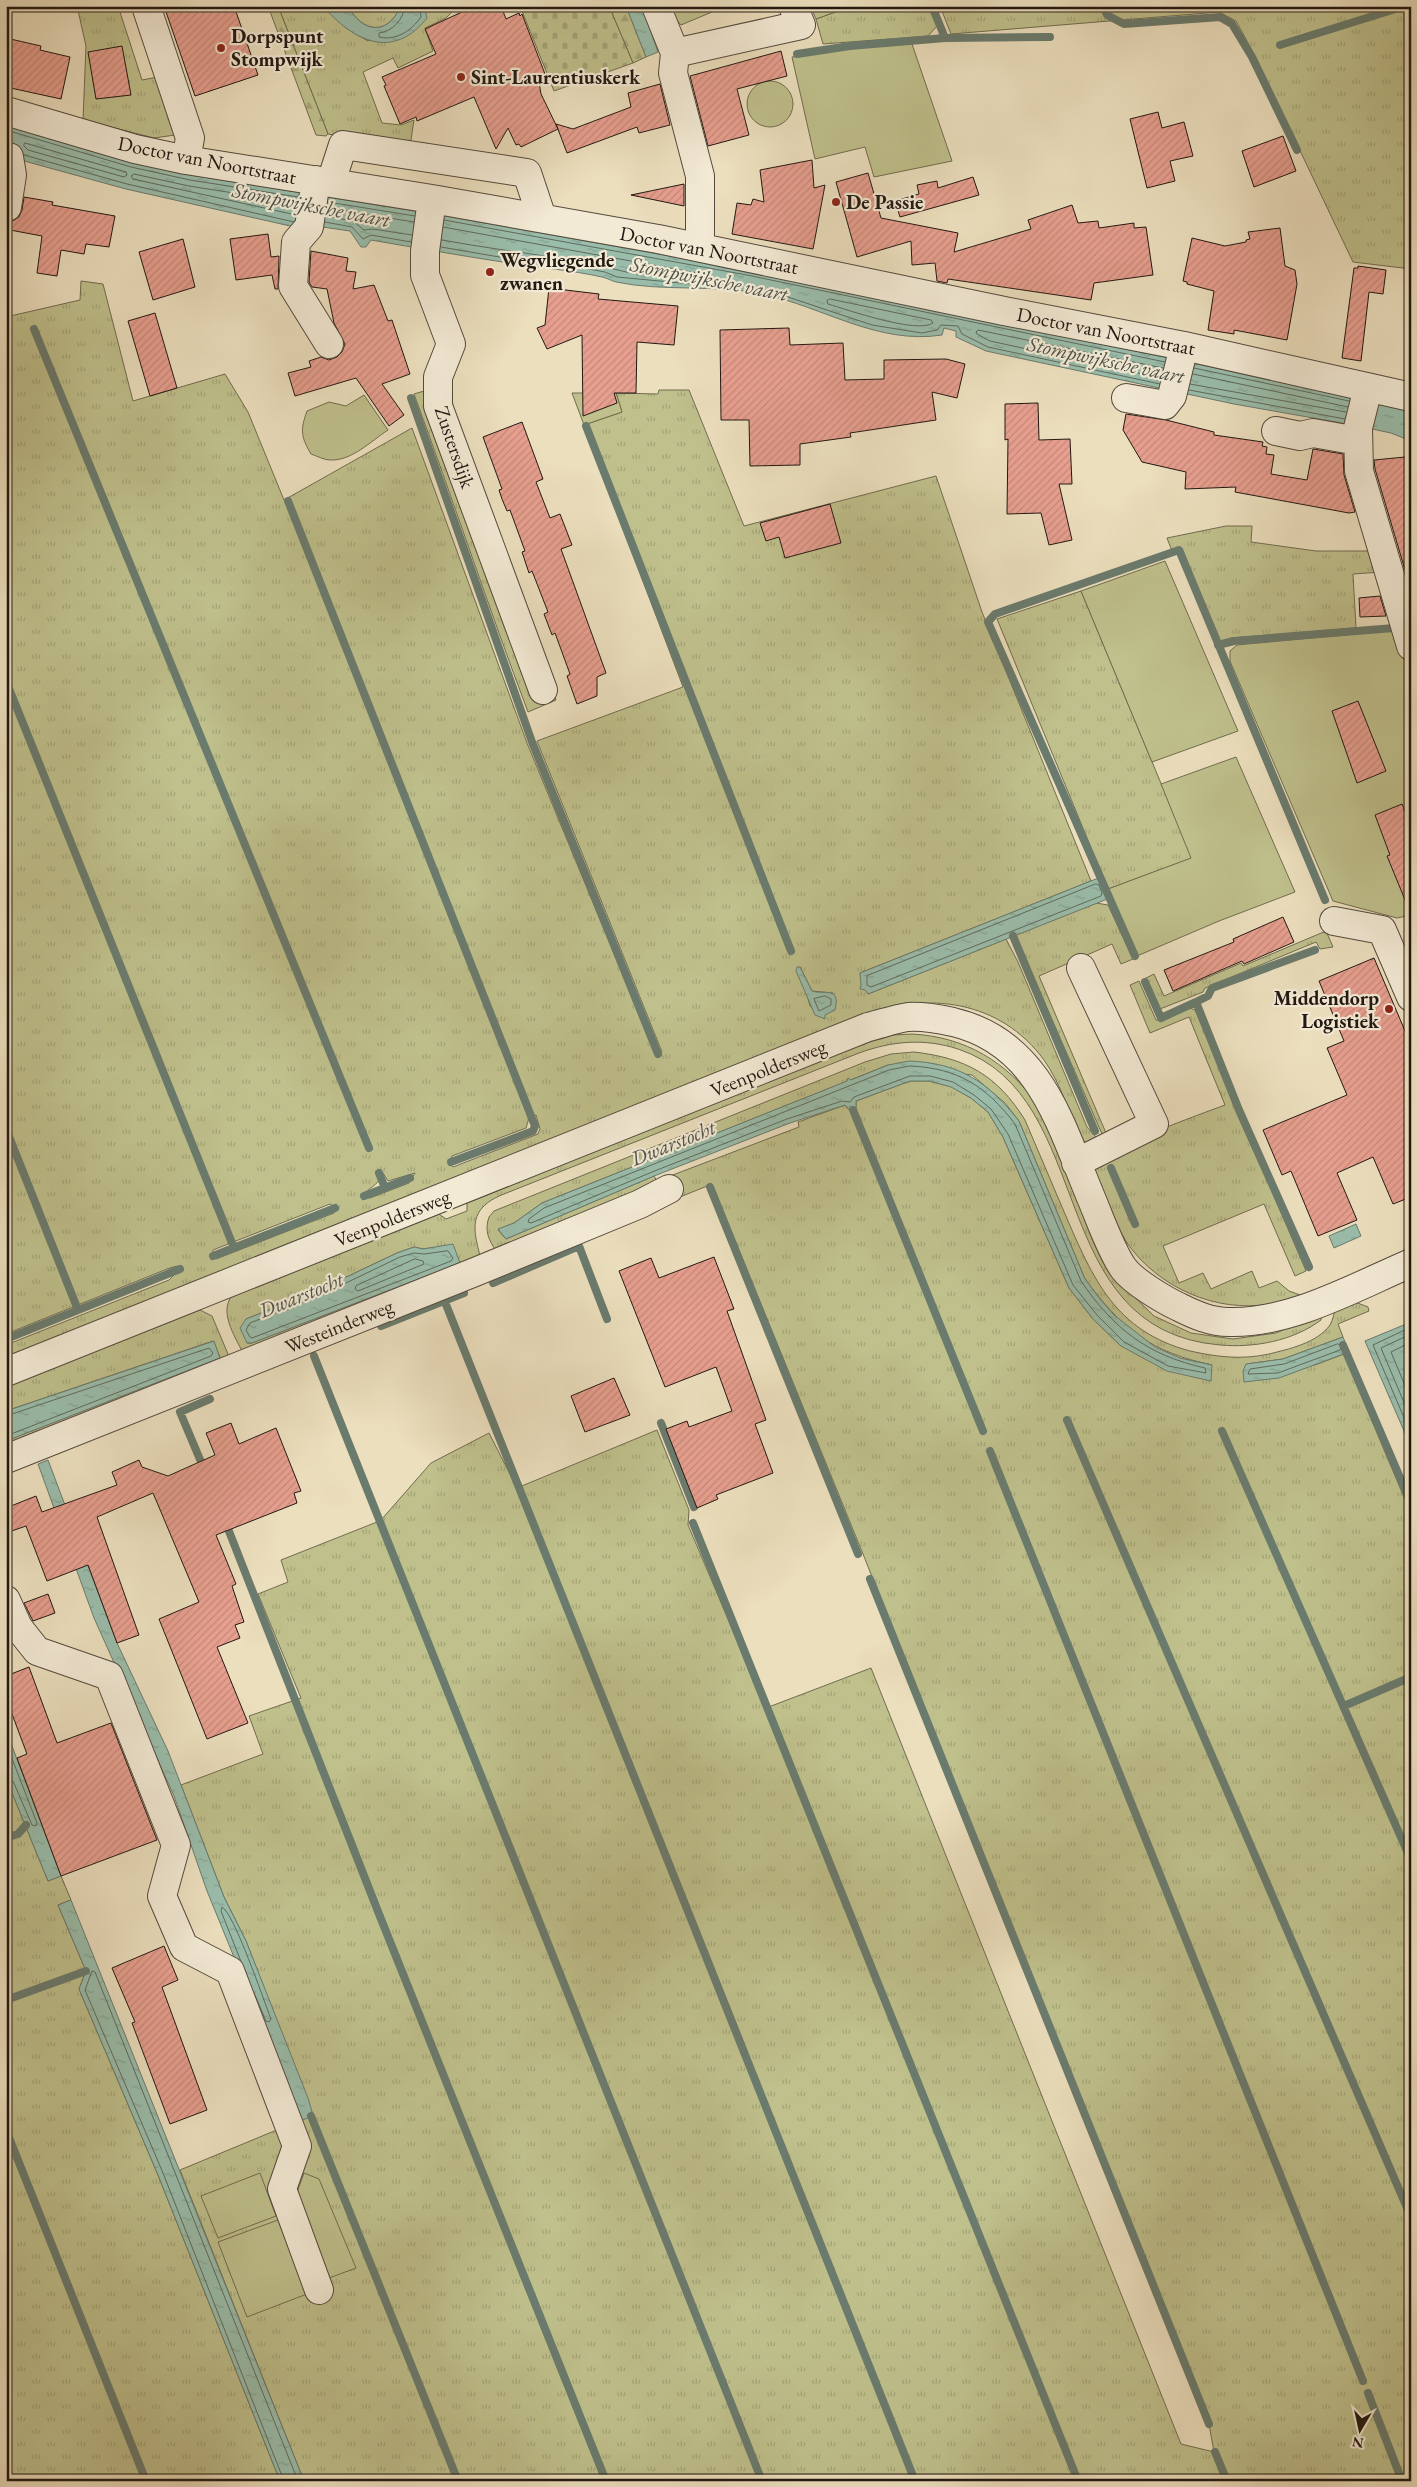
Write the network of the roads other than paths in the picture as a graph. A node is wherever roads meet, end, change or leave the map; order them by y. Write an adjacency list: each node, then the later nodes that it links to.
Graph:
1 (146, 6): 7 (street)
2 (656, 6): 4 (street)
3 (794, 6): 4 (street)
4 (675, 53): 12 (street)
5 (16, 117): 6 (street); 7 (street, Doctor van Noortstraat)
6 (8, 160): 10 (street)
7 (186, 160): 8 (street, Doctor van Noortstraat)
8 (321, 184): 9 (street, Doctor van Noortstraat); 11 (street); 13 (street)
9 (432, 203): 11 (street, Doctor van Noortstraat); 21 (street, Zustersdijk)
10 (6, 207)
11 (542, 218): 12 (street, Doctor van Noortstraat)
12 (700, 247): 14 (street, Doctor van Noortstraat)
13 (329, 344)
14 (1182, 352): 15 (street, Doctor van Noortstraat); 17 (street)
15 (1367, 393): 16 (street, Doctor van Noortstraat); 19 (street)
16 (1411, 397)
17 (1126, 398)
18 (1276, 431): 19 (street)
19 (1358, 435): 20 (street)
20 (1411, 646)
21 (543, 690)
22 (1334, 921): 24 (street)
23 (1081, 968): 25 (street)
24 (1411, 997)
25 (1076, 1163): 27 (street, Veenpoldersweg); 28 (street, Veenpoldersweg)
26 (669, 1189): 29 (street, Westeinderweg)
27 (1411, 1263)
28 (6, 1372)
29 (6, 1459)
30 (6, 1600): 31 (street)
31 (319, 2290)

